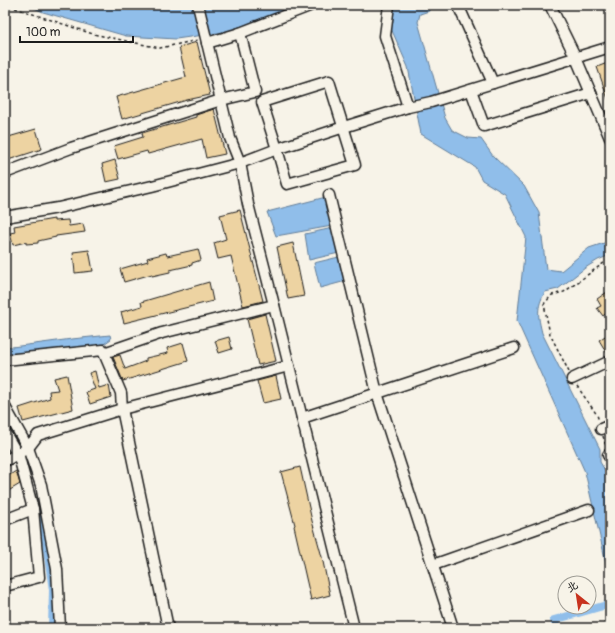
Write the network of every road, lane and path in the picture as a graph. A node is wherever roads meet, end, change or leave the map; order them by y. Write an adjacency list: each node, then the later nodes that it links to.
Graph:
1 (10, 5): 8 (path)
2 (198, 5): 8 (street)
3 (312, 5): 7 (street)
4 (389, 5): 17 (street)
5 (458, 5): 11 (street)
6 (550, 5): 10 (street)
7 (240, 33): 8 (street); 13 (street)
8 (207, 41): 15 (street)
9 (610, 47): 10 (street)
10 (576, 58): 11 (street); 14 (street)
11 (493, 83): 12 (street)
12 (471, 90): 14 (street); 17 (street)
13 (255, 92): 15 (street); 16 (street)
14 (591, 93): 19 (street)
15 (221, 100): 21 (street); 22 (street)
16 (262, 102): 18 (street); 20 (street)
17 (408, 108): 18 (street)
18 (344, 127): 20 (street); 20 (street)
19 (610, 138)
20 (277, 149): 21 (street)
21 (240, 163): 24 (street); 26 (street)
22 (5, 172)
23 (329, 195): 33 (street)
24 (5, 217)
25 (610, 262): 32 (path)
26 (274, 306): 28 (street); 31 (street)
27 (514, 348): 33 (street)
28 (104, 354): 29 (street); 35 (street)
29 (5, 360)
30 (610, 361): 32 (street)
31 (289, 366): 35 (street); 36 (street)
32 (572, 379): 37 (path)
33 (377, 393): 36 (street); 46 (street)
34 (5, 407): 39 (street)
35 (122, 409): 39 (street); 50 (street)
36 (302, 418): 48 (street)
37 (606, 427): 41 (path)
38 (5, 433): 40 (street)
39 (28, 448): 40 (street); 49 (street)
40 (17, 454): 42 (street); 43 (street)
41 (609, 455)
42 (5, 461)
43 (33, 509): 45 (street); 47 (street)
44 (589, 510): 46 (street)
45 (5, 520)
46 (432, 565): 51 (street)
47 (5, 586)
48 (350, 627)
49 (60, 628)
50 (168, 628)
51 (453, 628)

